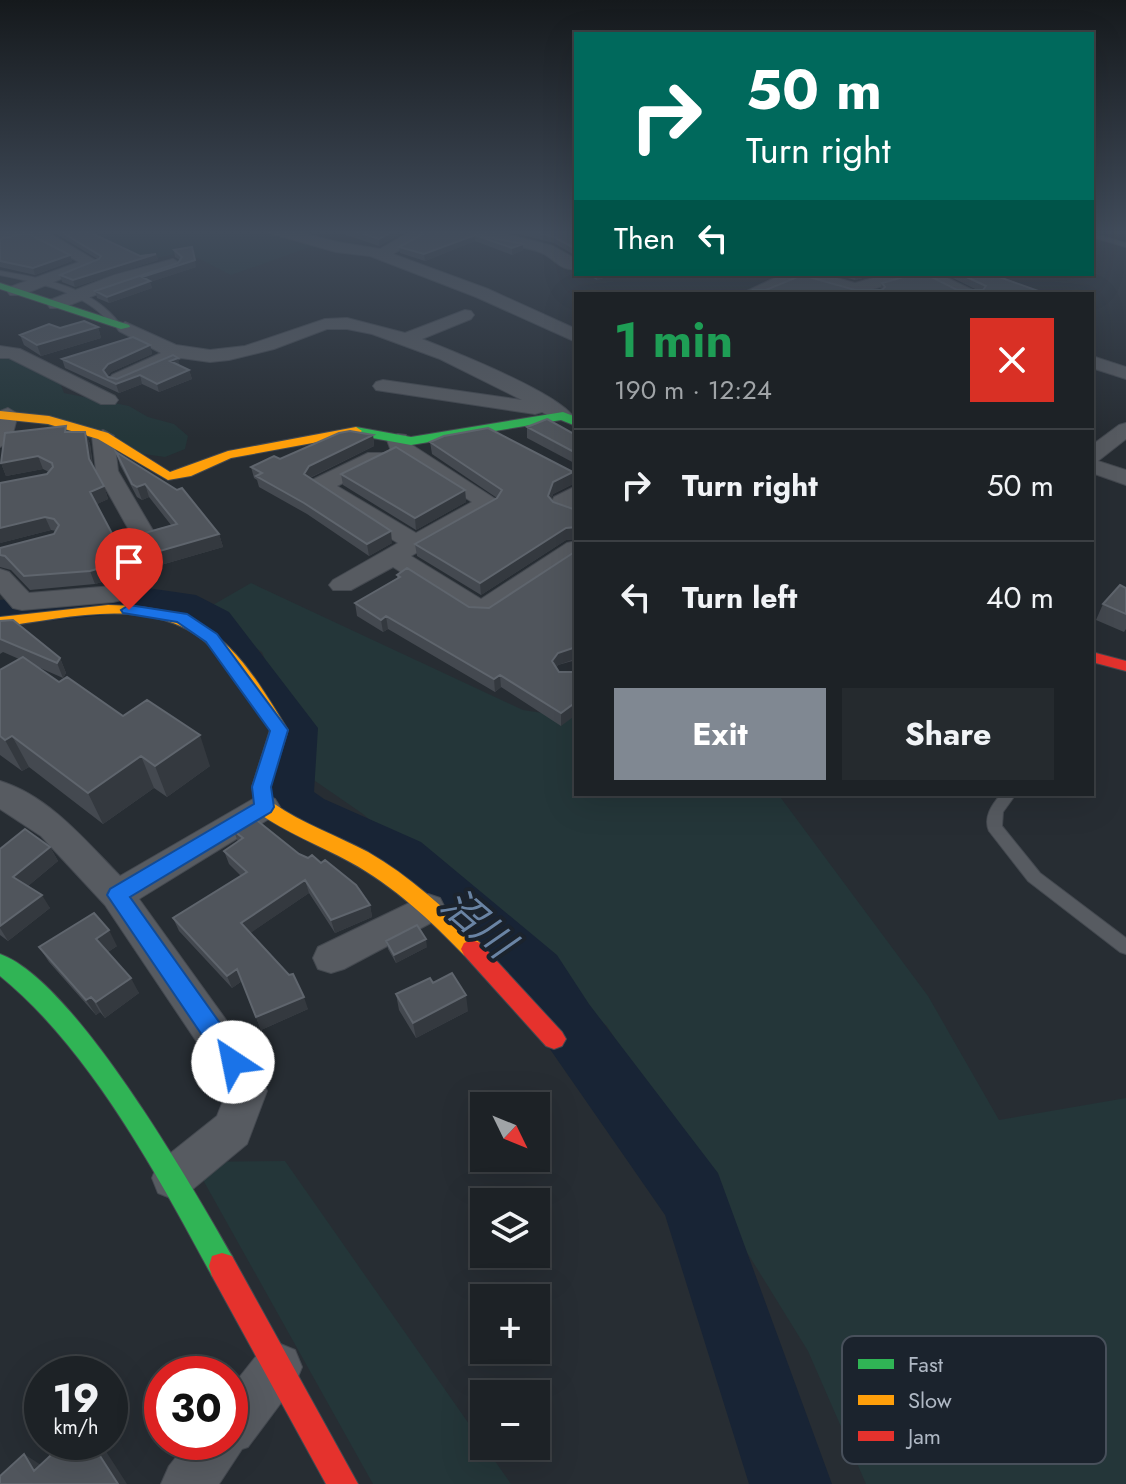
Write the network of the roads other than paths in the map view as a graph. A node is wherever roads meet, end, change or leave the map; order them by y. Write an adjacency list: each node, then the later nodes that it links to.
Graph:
1 (42, 299): 5 (street)
2 (68, 299): 5 (street)
3 (87, 299): 7 (lane)
4 (496, 299): 8 (street)
5 (56, 304): 7 (street)
6 (465, 315): 9 (street)
7 (128, 329): 10 (street); 12 (street)
8 (574, 335)
9 (403, 340): 12 (street); 22 (street)
10 (110, 345)
11 (0, 352): 15 (street)
12 (178, 352): 17 (street)
13 (71, 357): 15 (street)
14 (1094, 363): 16 (street)
15 (40, 366): 20 (street)
16 (1126, 373)
17 (119, 379)
18 (383, 386): 22 (street)
19 (574, 396): 22 (street)
20 (108, 400)
21 (4, 414): 25 (street); 26 (street)
22 (563, 415): 23 (street)
23 (489, 429): 27 (street); 28 (street)
24 (1126, 429): 29 (street)
25 (103, 436): 28 (street); 34 (street)
26 (0, 441)
27 (514, 442)
28 (398, 443): 36 (street); 36 (street)
29 (1094, 454)
30 (1094, 467): 31 (street)
31 (1126, 478)
32 (574, 494): 33 (street)
33 (574, 513)
34 (143, 534)
35 (574, 549): 36 (street)
36 (404, 550): 38 (street)
37 (0, 577): 39 (street)
38 (342, 585)
39 (113, 594)
40 (0, 622): 45 (street)
41 (1094, 662): 42 (street)
42 (1126, 666)
43 (0, 793): 46 (street)
44 (1007, 796): 48 (lane)
45 (264, 807): 46 (street); 47 (street)
46 (117, 895): 52 (street)
47 (428, 908): 49 (street); 51 (street)
48 (1126, 947)
49 (331, 958)
50 (0, 963): 52 (street)
51 (554, 1039)
52 (173, 1178): 53 (street)
53 (278, 1367): 54 (street); 57 (street)
54 (248, 1406)
55 (206, 1460): 56 (street)
56 (187, 1484)
57 (343, 1484)

